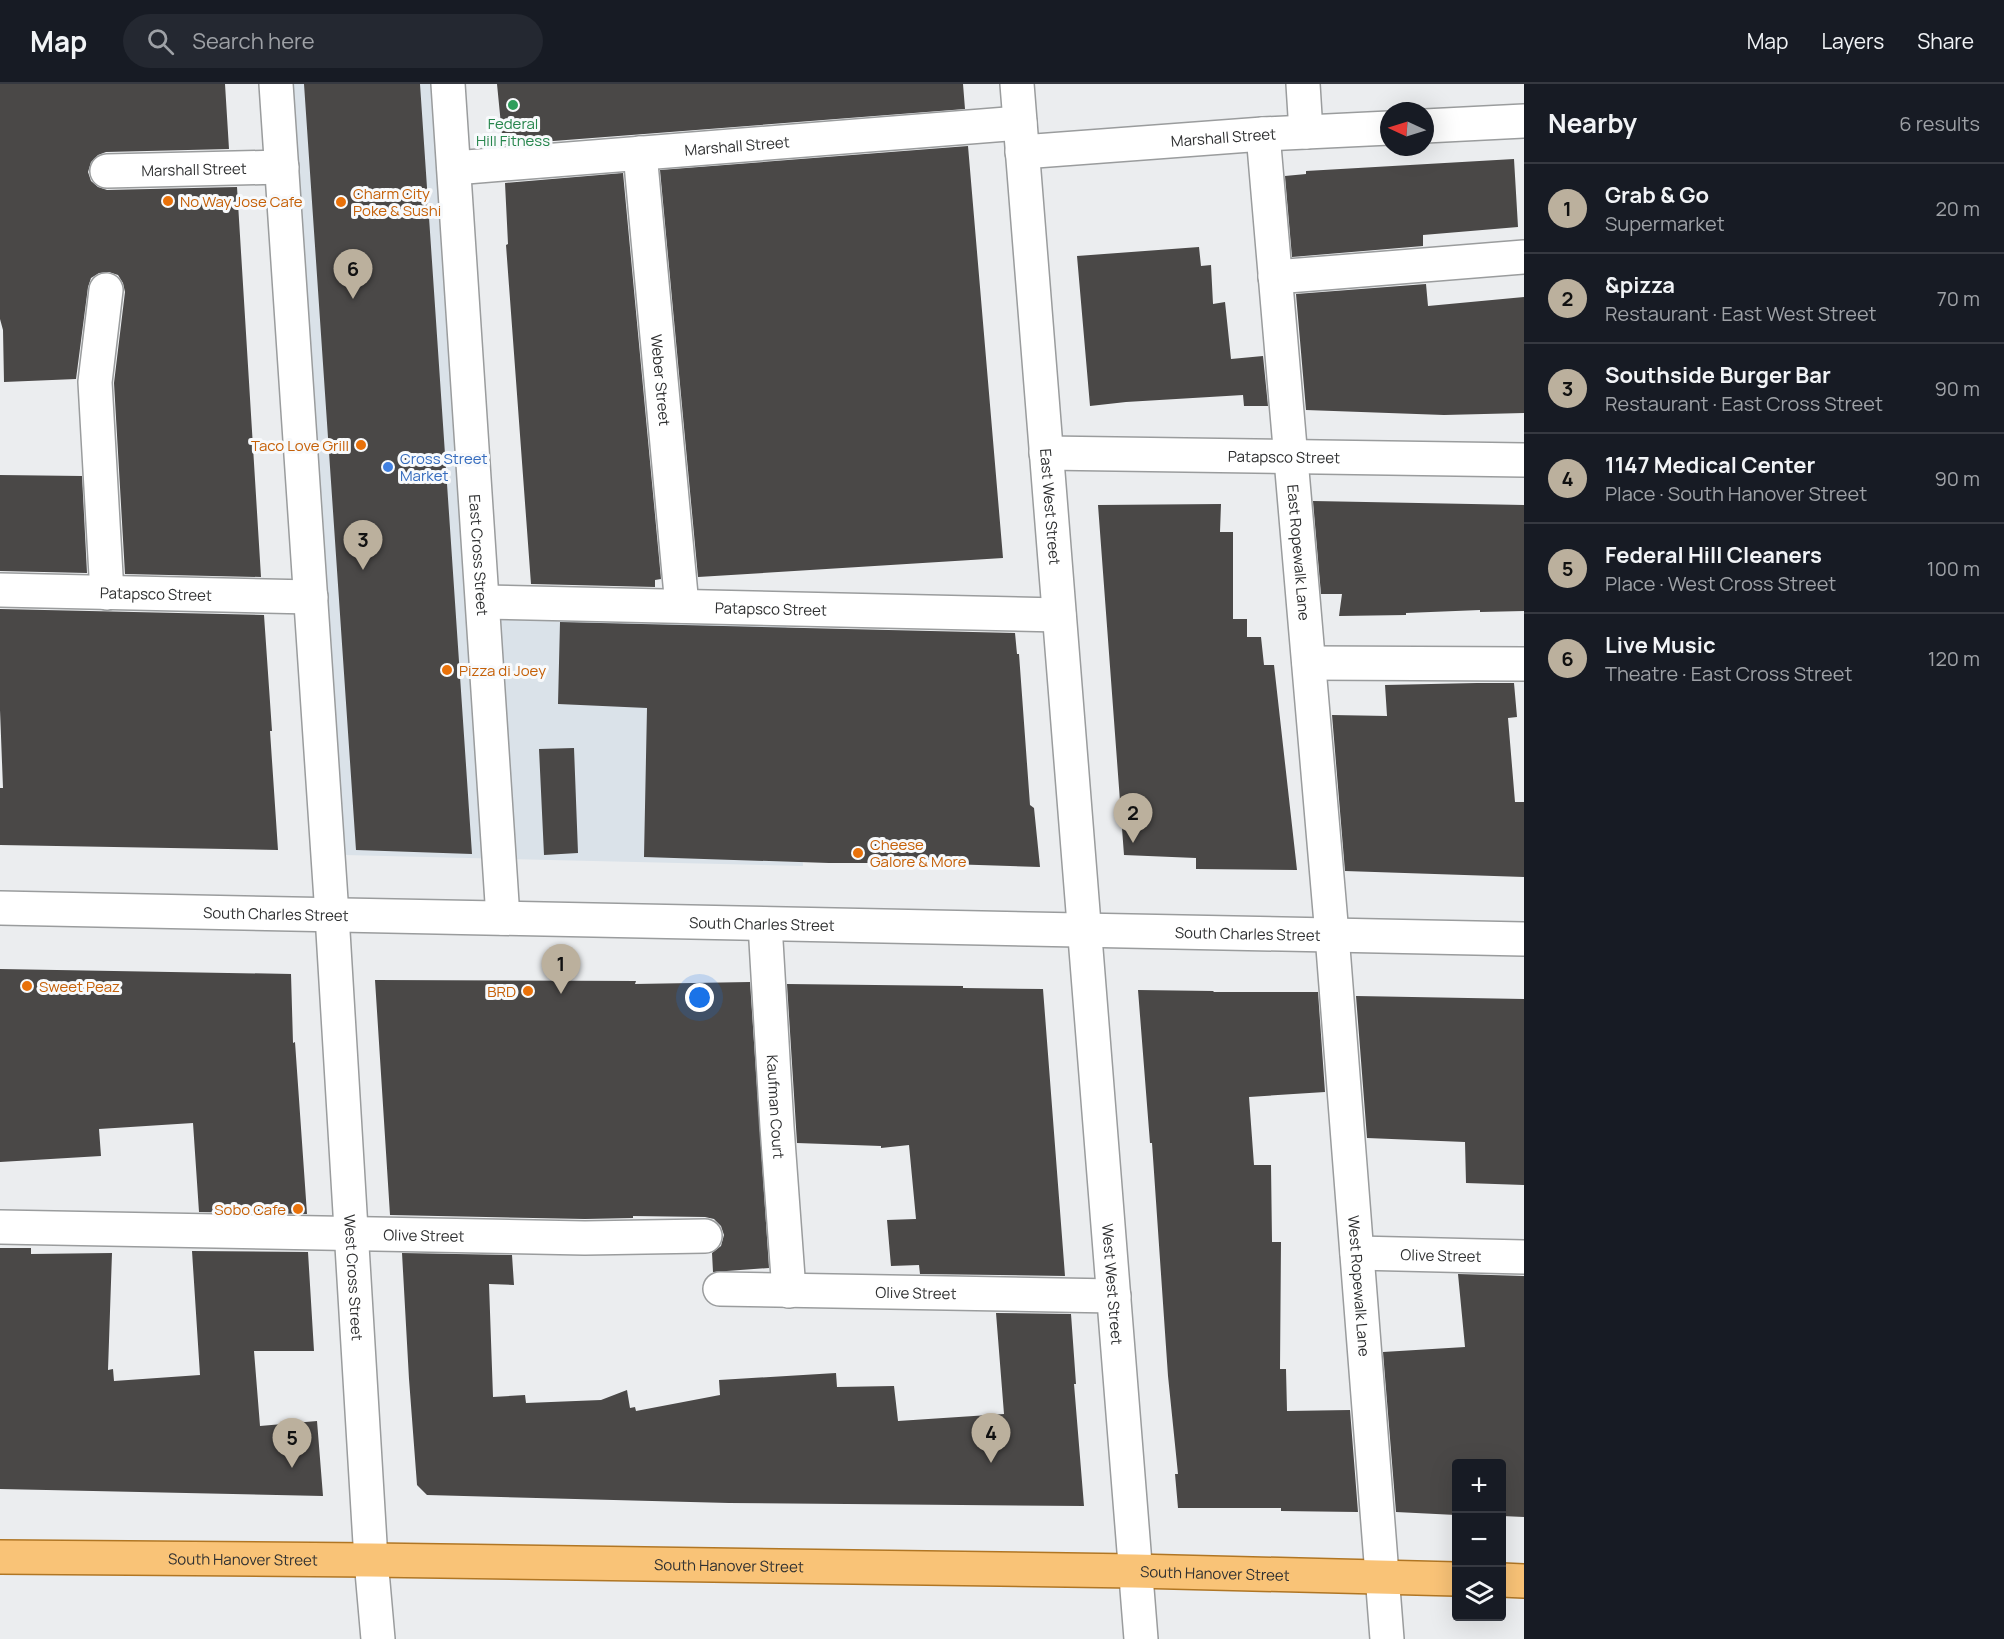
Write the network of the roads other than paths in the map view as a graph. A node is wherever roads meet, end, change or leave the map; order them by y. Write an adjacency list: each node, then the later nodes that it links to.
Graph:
1 (276, 84): 12 (street)
2 (448, 84): 13 (street, East Cross Street)
3 (1017, 84): 10 (street, East West Street)
4 (1304, 84): 8 (street)
5 (1524, 122): 6 (street)
6 (1434, 126)
7 (1380, 128): 8 (street, Marshall Street)
8 (1306, 132): 9 (street, Marshall Street)
9 (1263, 134): 10 (street, Marshall Street); 16 (street, East Ropewalk Lane)
10 (1021, 137): 11 (street, Marshall Street); 18 (street, East West Street)
11 (640, 153): 13 (street, Marshall Street); 25 (street, Weber Street)
12 (282, 167): 14 (street, Marshall Street); 23 (street)
13 (454, 168): 24 (street, East Cross Street)
14 (107, 171)
15 (1524, 257): 16 (street)
16 (1275, 277): 19 (street, East Ropewalk Lane)
17 (105, 290): 22 (street)
18 (1046, 453): 19 (street, Patapsco Street); 26 (street, East West Street)
19 (1291, 456): 20 (street, Patapsco Street); 27 (street, East Ropewalk Lane)
20 (1524, 460)
21 (0, 590): 22 (street, Patapsco Street)
22 (107, 593): 23 (street, Patapsco Street)
23 (311, 597): 30 (street)
24 (483, 602): 25 (street, Patapsco Street); 31 (street, East Cross Street)
25 (682, 606): 26 (street, Patapsco Street)
26 (1059, 615): 33 (street, East West Street)
27 (1309, 663): 28 (street); 34 (street, East Ropewalk Lane)
28 (1524, 664)
29 (0, 908): 30 (street, South Charles Street)
30 (332, 915): 31 (street, South Charles Street); 37 (street, West Cross Street)
31 (503, 918): 32 (street, South Charles Street)
32 (765, 924): 33 (street, South Charles Street); 42 (street, Kaufman Court)
33 (1084, 929): 34 (street, South Charles Street); 43 (street, West West Street)
34 (1332, 935): 35 (street, South Charles Street); 39 (street, West Ropewalk Lane)
35 (1524, 939)
36 (0, 1227): 37 (street, Olive Street)
37 (351, 1234): 38 (street, Olive Street); 45 (street, West Cross Street)
38 (705, 1236)
39 (1357, 1252): 40 (street, Olive Street); 47 (street, West Ropewalk Lane)
40 (1524, 1257)
41 (720, 1289): 42 (street, Olive Street)
42 (789, 1291): 43 (street, Olive Street)
43 (1114, 1296): 46 (street, West West Street)
44 (0, 1557): 45 (main road, South Hanover Street)
45 (370, 1560): 46 (main road, South Hanover Street); 51 (street, West Cross Street)
46 (1135, 1571): 47 (main road, South Hanover Street); 52 (street, West West Street)
47 (1383, 1578): 48 (main road, South Hanover Street); 53 (street, West Ropewalk Lane)
48 (1452, 1580)
49 (1506, 1580): 50 (main road)
50 (1524, 1581)
51 (378, 1639)
52 (1141, 1639)
53 (1387, 1639)

